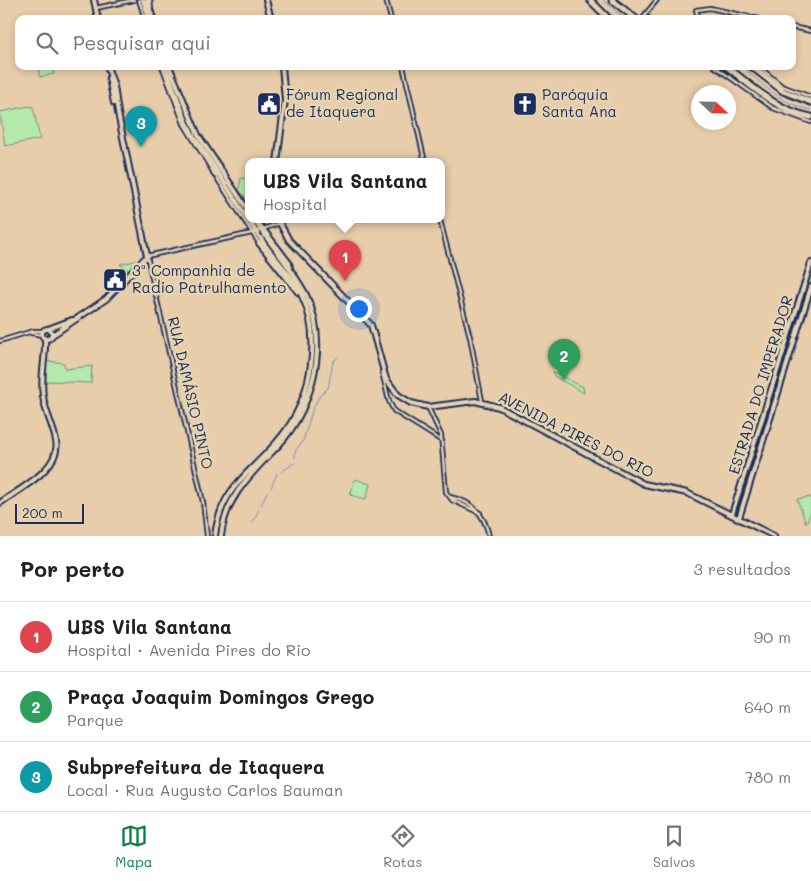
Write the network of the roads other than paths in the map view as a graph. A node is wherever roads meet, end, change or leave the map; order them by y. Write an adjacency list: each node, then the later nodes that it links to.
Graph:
1 (94, 0): 9 (main road)
2 (134, 0): 9 (street)
3 (145, 0): 11 (main road)
4 (266, 0): 12 (main road)
5 (386, 0): 13 (street)
6 (590, 0): 14 (highway)
7 (612, 0): 15 (highway)
8 (656, 0): 16 (street)
9 (96, 8): 10 (main road)
10 (97, 15)
11 (149, 15)
12 (270, 15)
13 (390, 15)
14 (605, 15)
15 (631, 15)
16 (645, 15)
17 (698, 15): 18 (street)
18 (742, 15)
19 (796, 28): 20 (street)
20 (811, 31)
21 (108, 70): 50 (main road)
22 (164, 70): 38 (street)
23 (165, 70): 35 (main road)
24 (171, 70): 39 (main road)
25 (282, 70): 36 (main road)
26 (404, 70): 37 (street)
27 (720, 70): 34 (street)
28 (731, 70): 33 (highway)
29 (758, 70): 31 (street)
30 (758, 70): 32 (highway)
31 (811, 97)
32 (811, 102)
33 (811, 117)
34 (811, 122)
35 (209, 158): 38 (main road); 40 (main road)
36 (277, 158)
37 (424, 158)
38 (215, 175): 41 (street)
39 (245, 205)
40 (245, 212)
41 (245, 214)
42 (252, 223): 48 (street)
43 (253, 223): 48 (main road)
44 (256, 223): 48 (main road)
45 (275, 223): 48 (street)
46 (280, 223): 63 (main road, AVENIDA PIRES DO RIO)
47 (441, 223): 66 (street)
48 (258, 231): 49 (street); 50 (street); 55 (main road); 55 (main road)
49 (259, 243): 54 (main road)
50 (148, 256): 51 (main road); 53 (street, RUA DAMÁSIO PINTO)
51 (142, 261): 53 (main road); 58 (main road)
52 (811, 263): 61 (main road, ESTRADA DO IMPERADOR)
53 (149, 264): 74 (street, RUA DAMÁSIO PINTO)
54 (279, 268): 55 (main road); 57 (main road)
55 (288, 270): 57 (main road); 76 (main road)
56 (811, 287): 62 (main road, ESTRADA DO IMPERADOR)
57 (302, 296): 75 (main road)
58 (77, 319): 59 (main road); 59 (main road)
59 (46, 335): 60 (street); 69 (main road)
60 (0, 341)
61 (784, 350): 62 (main road); 70 (main road, ESTRADA DO IMPERADOR)
62 (791, 352): 71 (main road, ESTRADA DO IMPERADOR)
63 (383, 369): 64 (main road, AVENIDA PIRES DO RIO); 65 (street)
64 (388, 384): 65 (street); 67 (main road, AVENIDA PIRES DO RIO)
65 (387, 394): 68 (street)
66 (482, 401): 67 (main road, AVENIDA PIRES DO RIO); 72 (main road, AVENIDA PIRES DO RIO)
67 (428, 407): 68 (street)
68 (442, 441): 77 (street)
69 (0, 503)
70 (734, 506): 71 (main road); 72 (main road, ESTRADA DO IMPERADOR)
71 (742, 508): 73 (main road, ESTRADA DO IMPERADOR)
72 (732, 514): 73 (main road, AVENIDA PIRES DO RIO)
73 (739, 518): 78 (main road, AVENIDA PIRES DO RIO)
74 (207, 536)
75 (215, 536)
76 (221, 536)
77 (489, 536)
78 (774, 536)

